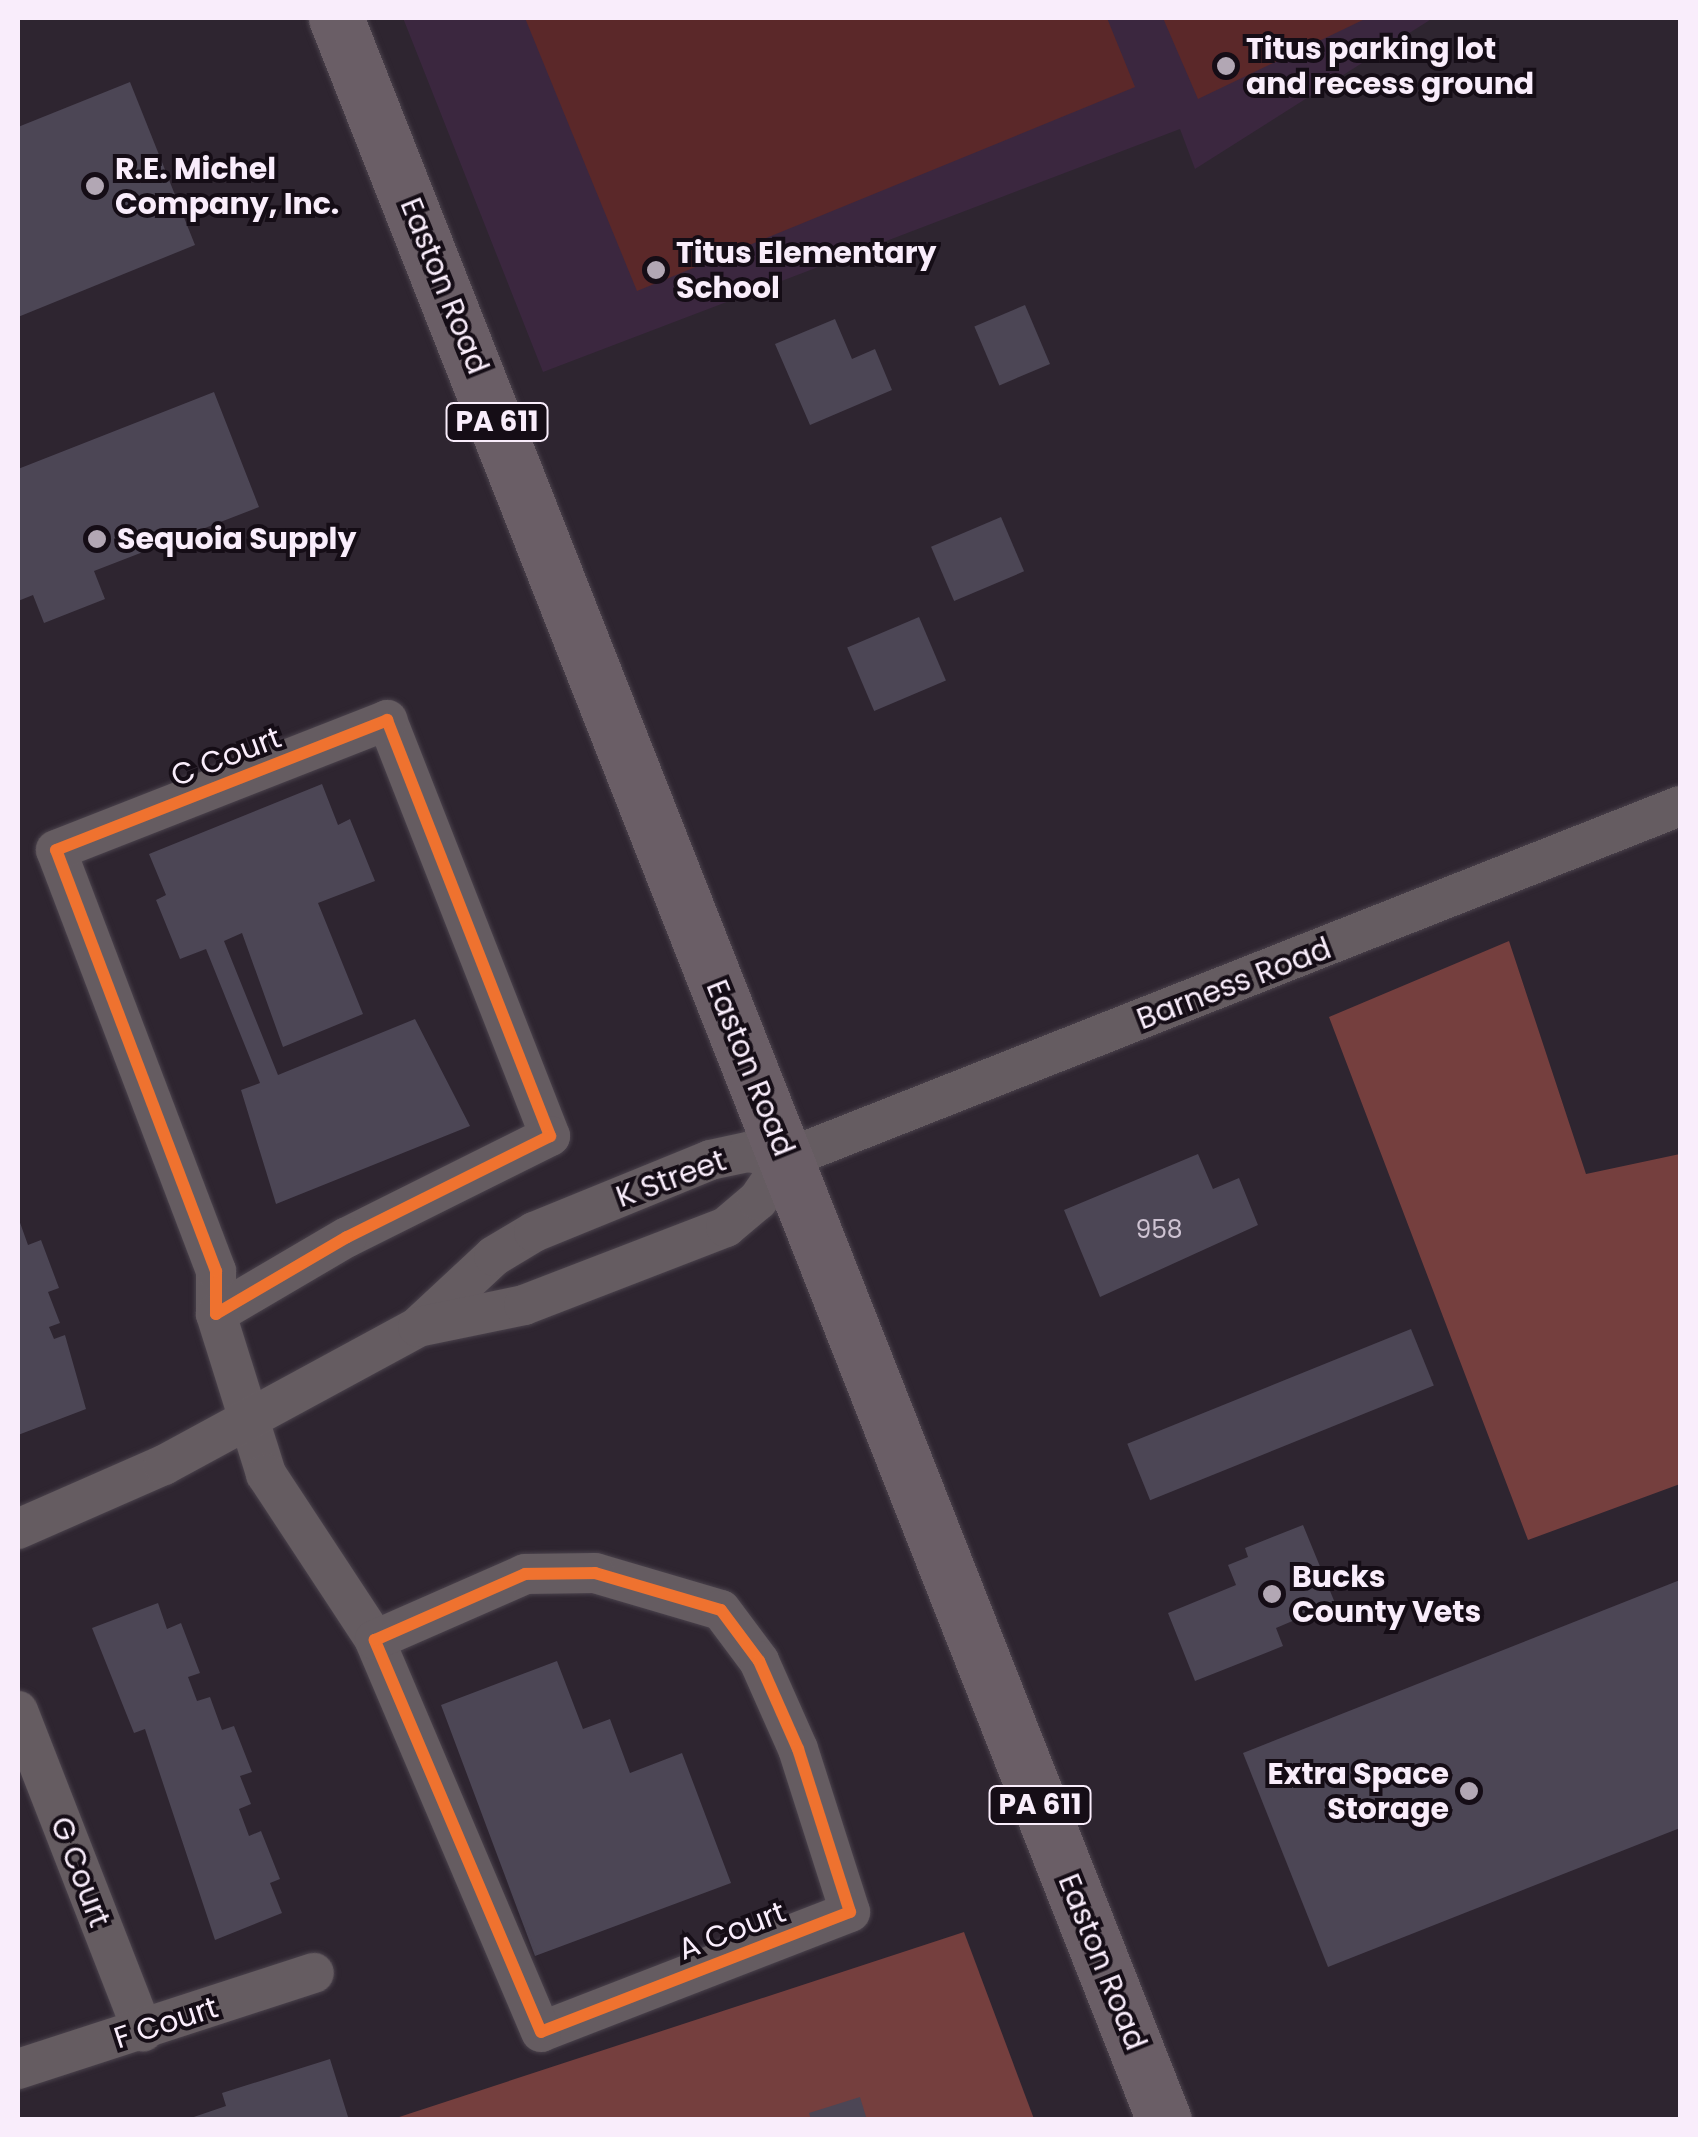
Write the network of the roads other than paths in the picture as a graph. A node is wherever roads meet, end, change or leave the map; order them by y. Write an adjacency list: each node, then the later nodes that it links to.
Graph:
1 (336, 18): 3 (highway, Easton Road / PA 611)
2 (1680, 806): 3 (street, Barness Road)
3 (786, 1160): 5 (street, K Street); 5 (street, K Street); 13 (highway, Easton Road / PA 611)
4 (216, 1314): 4 (street, C Court); 6 (street, C Court)
5 (418, 1326): 6 (street, K Street)
6 (247, 1416): 7 (street, K Street); 8 (street, A Court)
7 (18, 1529)
8 (375, 1640): 8 (street, A Court)
9 (18, 1711): 11 (street, G Court)
10 (314, 1973): 11 (street, F Court)
11 (143, 2032): 12 (street, F Court)
12 (18, 2069)
13 (1164, 2120)

